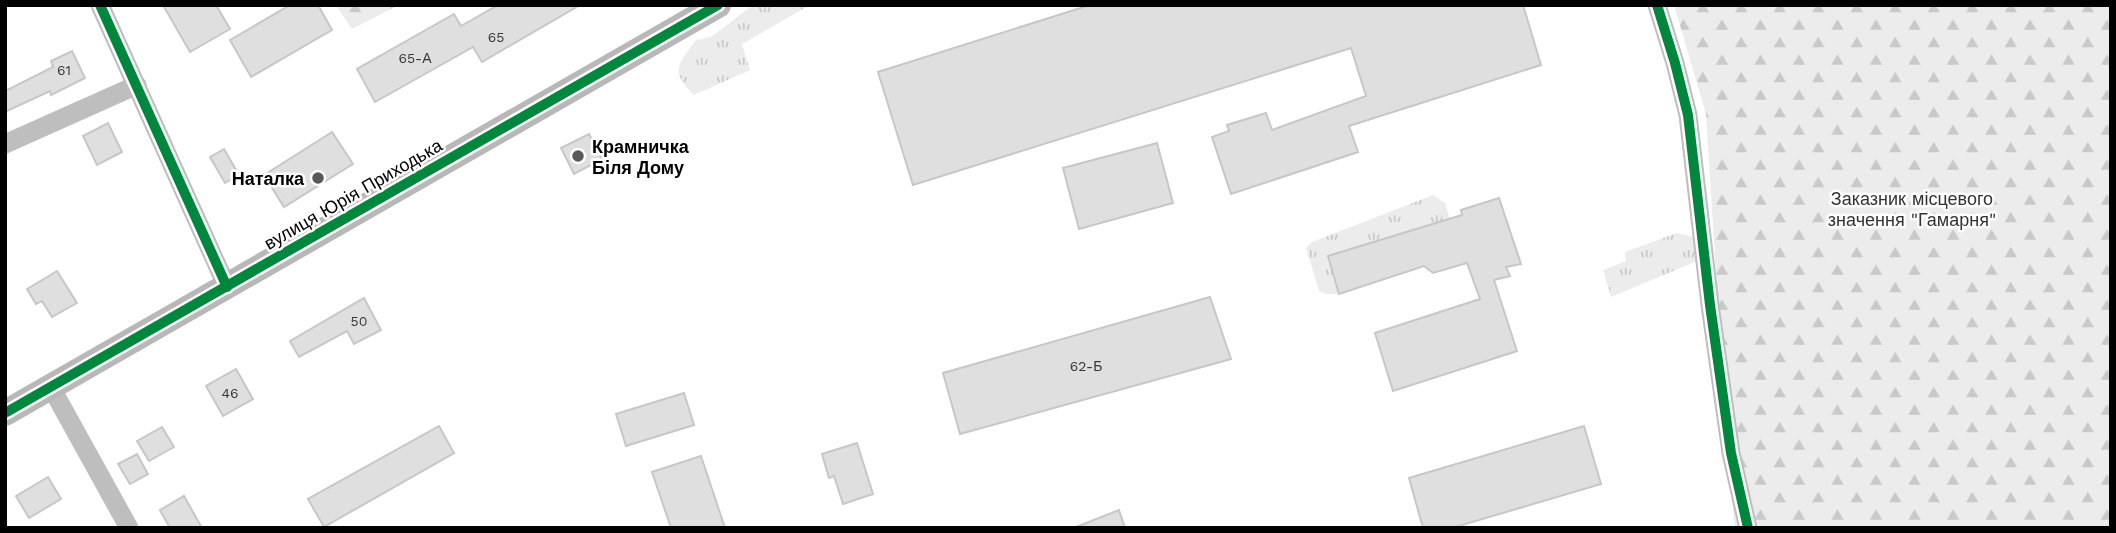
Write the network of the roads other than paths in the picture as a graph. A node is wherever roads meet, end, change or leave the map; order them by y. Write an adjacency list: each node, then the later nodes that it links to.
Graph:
1 (100, 5): 4 (street)
2 (718, 5): 6 (street, вулиця Юрія Приходька)
3 (1657, 5): 10 (street)
4 (137, 85): 5 (street); 6 (street)
5 (5, 144)
6 (227, 287): 7 (street, вулиця Юрія Приходька)
7 (51, 387): 8 (street, вулиця Юрія Приходька); 9 (street)
8 (5, 413)
9 (129, 528)
10 (1748, 528)

